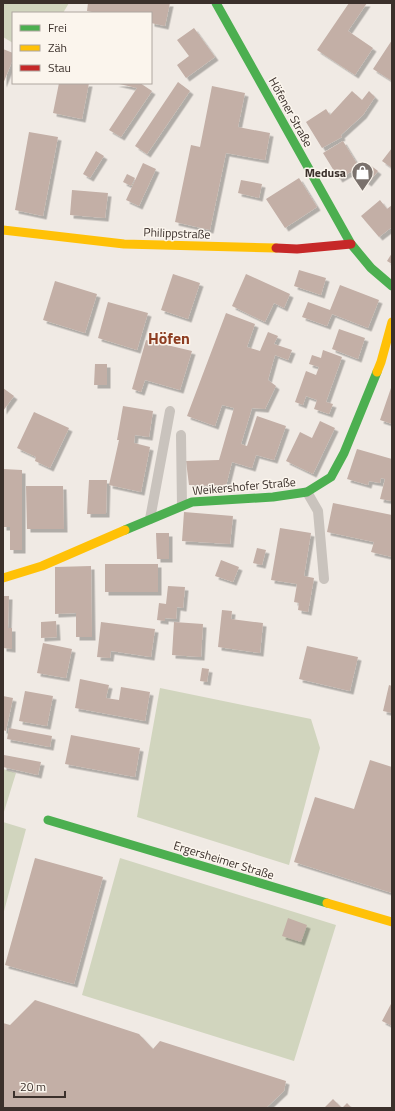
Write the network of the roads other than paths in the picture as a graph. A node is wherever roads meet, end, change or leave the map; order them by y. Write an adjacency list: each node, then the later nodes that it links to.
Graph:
1 (216, 3): 3 (street, Höfener Straße)
2 (3, 230): 3 (street, Philippstraße)
3 (351, 244): 4 (street, Höfener Straße)
4 (392, 286)
5 (392, 322): 8 (street, Weikershofer Straße)
6 (170, 411): 10 (lane)
7 (182, 435): 9 (lane)
8 (307, 492): 9 (street, Weikershofer Straße); 12 (lane)
9 (182, 506): 10 (street, Weikershofer Straße)
10 (150, 519): 11 (street, Weikershofer Straße)
11 (3, 578)
12 (324, 579)
13 (48, 820): 14 (street, Ergersheimer Straße)
14 (392, 922)

